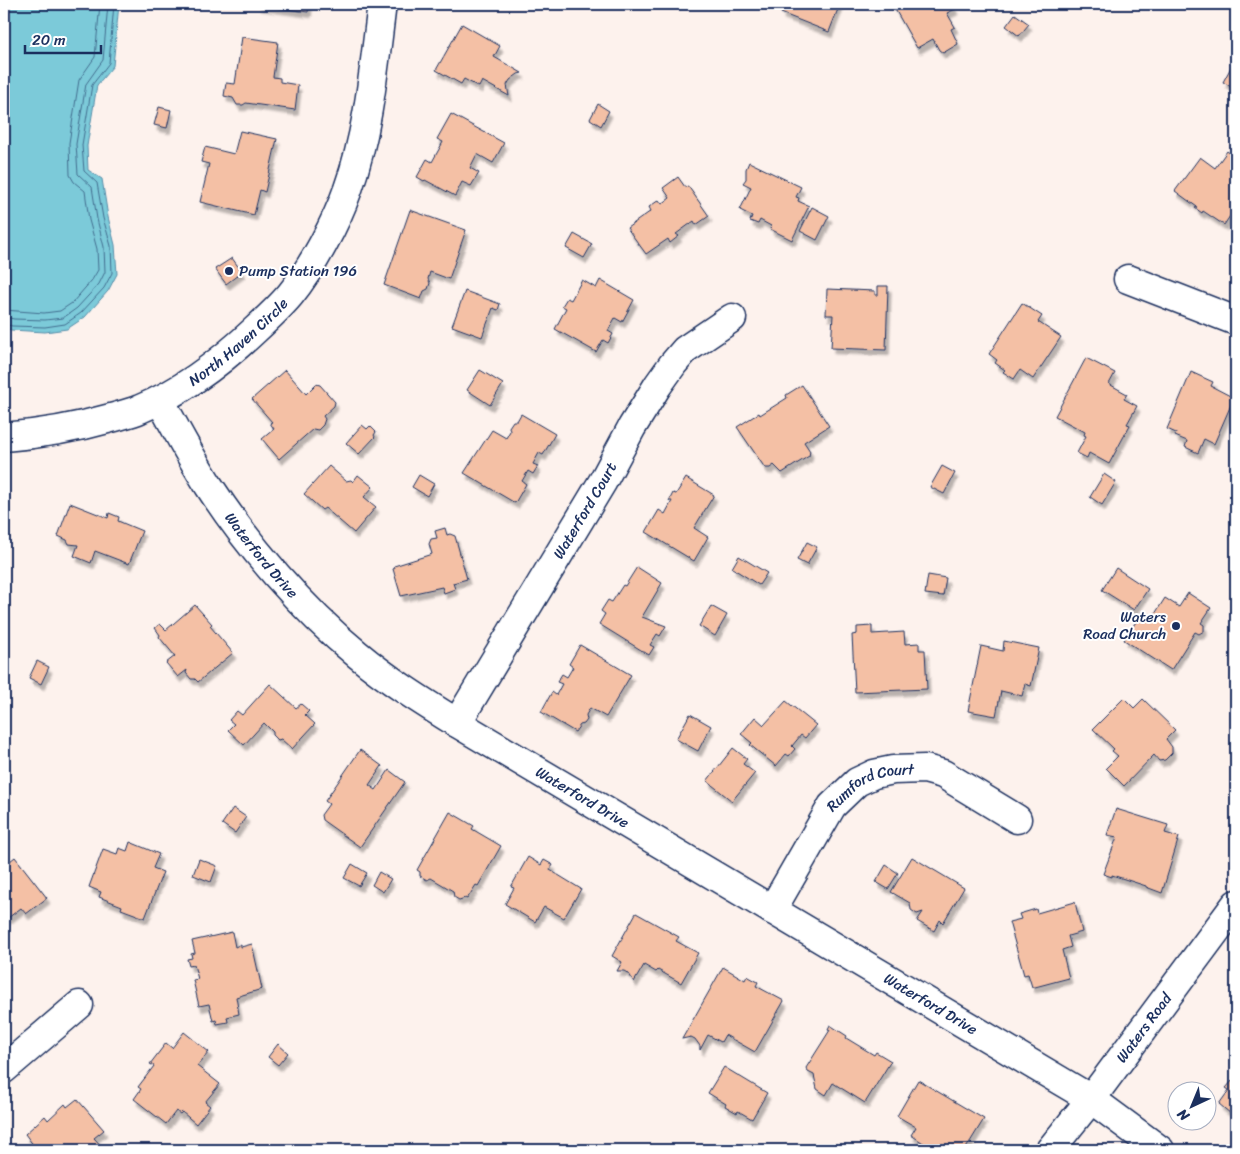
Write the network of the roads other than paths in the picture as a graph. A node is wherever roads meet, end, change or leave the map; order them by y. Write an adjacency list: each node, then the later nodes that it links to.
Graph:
1 (382, 4): 5 (street, North Haven Circle)
2 (1128, 279): 4 (street)
3 (732, 318): 7 (street, Waterford Court)
4 (1236, 321)
5 (160, 400): 6 (street, North Haven Circle); 7 (street, Waterford Drive)
6 (4, 437)
7 (457, 723): 10 (street, Waterford Drive)
8 (1017, 819): 10 (street, Rumford Court)
9 (1236, 904): 13 (street, Waters Road)
10 (772, 910): 13 (street, Waterford Drive)
11 (79, 1005): 12 (street)
12 (4, 1069)
13 (1090, 1099): 14 (street, Waters Road); 15 (street, Waterford Drive)
14 (1050, 1150)
15 (1160, 1150)

